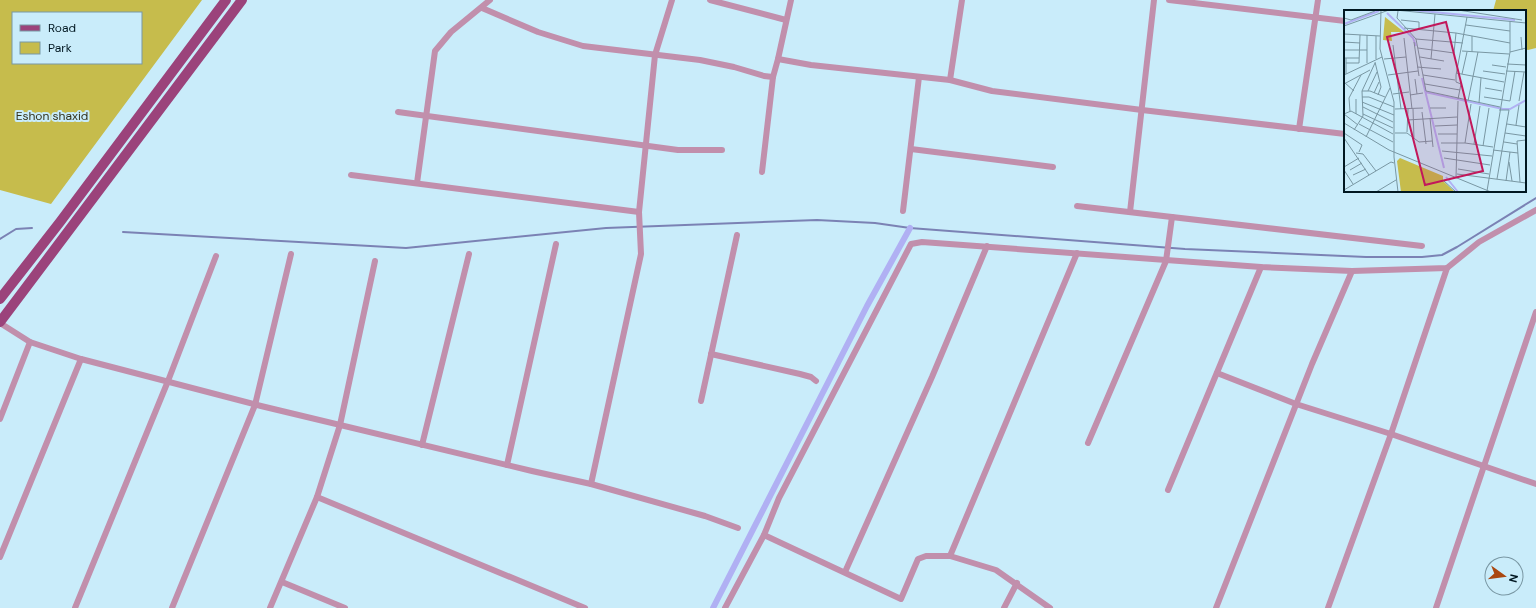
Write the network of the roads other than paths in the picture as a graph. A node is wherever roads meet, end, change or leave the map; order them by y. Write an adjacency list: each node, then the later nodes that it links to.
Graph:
1 (226, 0): 51 (main road)
2 (242, 0): 53 (main road)
3 (490, 0): 11 (street)
4 (672, 0): 15 (street)
5 (710, 0): 13 (street)
6 (791, 0): 13 (street)
7 (962, 0): 19 (street)
8 (1154, 0): 20 (street)
9 (1169, 0): 12 (street)
10 (1318, 0): 12 (street)
11 (482, 8): 15 (street); 22 (street)
12 (1316, 17): 14 (street); 23 (street)
13 (786, 20): 16 (street)
14 (1344, 21)
15 (655, 54): 17 (street); 25 (street)
16 (778, 59): 17 (street); 18 (street)
17 (773, 76): 29 (street)
18 (919, 77): 19 (street); 26 (street)
19 (950, 80): 20 (street)
20 (1142, 110): 23 (street); 36 (street)
21 (398, 112): 22 (street)
22 (426, 116): 25 (street); 31 (street)
23 (1299, 129): 24 (street)
24 (1344, 134)
25 (645, 145): 27 (street); 35 (street)
26 (911, 149): 28 (street); 34 (street)
27 (722, 150)
28 (1053, 167)
29 (762, 172)
30 (351, 175): 31 (street)
31 (417, 183): 35 (street)
32 (1077, 206): 36 (street)
33 (1536, 210): 49 (street)
34 (903, 211)
35 (639, 212): 71 (street)
36 (1130, 212): 37 (street)
37 (1172, 217): 41 (street); 46 (street)
38 (737, 235): 56 (street)
39 (556, 244): 69 (street)
40 (987, 246): 42 (street); 76 (street); 79 (street)
41 (1422, 246)
42 (1077, 253): 46 (street); 78 (street)
43 (291, 254): 63 (street)
44 (469, 254): 68 (street)
45 (216, 256): 59 (street)
46 (1166, 258): 48 (street); 67 (street)
47 (375, 261): 65 (street)
48 (1261, 267): 50 (street); 58 (street)
49 (1447, 268): 50 (street); 66 (street)
50 (1352, 271): 62 (street)
51 (0, 299)
52 (1536, 312): 54 (street)
53 (0, 323): 55 (street)
54 (1533, 330): 70 (street)
55 (30, 342): 57 (street); 64 (street)
56 (711, 354): 60 (street); 61 (street)
57 (81, 359): 59 (street); 77 (street)
58 (1217, 373): 62 (street); 73 (street)
59 (168, 381): 63 (street); 82 (street)
60 (816, 381)
61 (700, 401)
62 (1296, 404): 66 (street); 90 (street)
63 (255, 405): 65 (street); 83 (street)
64 (0, 419)
65 (340, 424): 68 (street); 74 (street)
66 (1391, 434): 70 (street); 91 (street)
67 (1088, 444)
68 (422, 445): 69 (street)
69 (507, 465): 71 (street)
70 (1484, 467): 72 (street); 92 (street)
71 (591, 484): 75 (street)
72 (1536, 484)
73 (1168, 490)
74 (317, 497): 80 (street); 86 (street)
75 (738, 528)
76 (764, 535): 79 (street); 87 (street)
77 (0, 556)
78 (950, 556): 79 (street); 81 (street)
79 (845, 572)
80 (282, 582): 84 (street); 85 (street)
81 (1016, 584): 88 (street); 89 (street)
82 (75, 608)
83 (172, 608)
84 (270, 608)
85 (345, 608)
86 (585, 608)
87 (725, 608)
88 (1004, 608)
89 (1050, 608)
90 (1216, 608)
91 (1328, 608)
92 (1436, 608)

